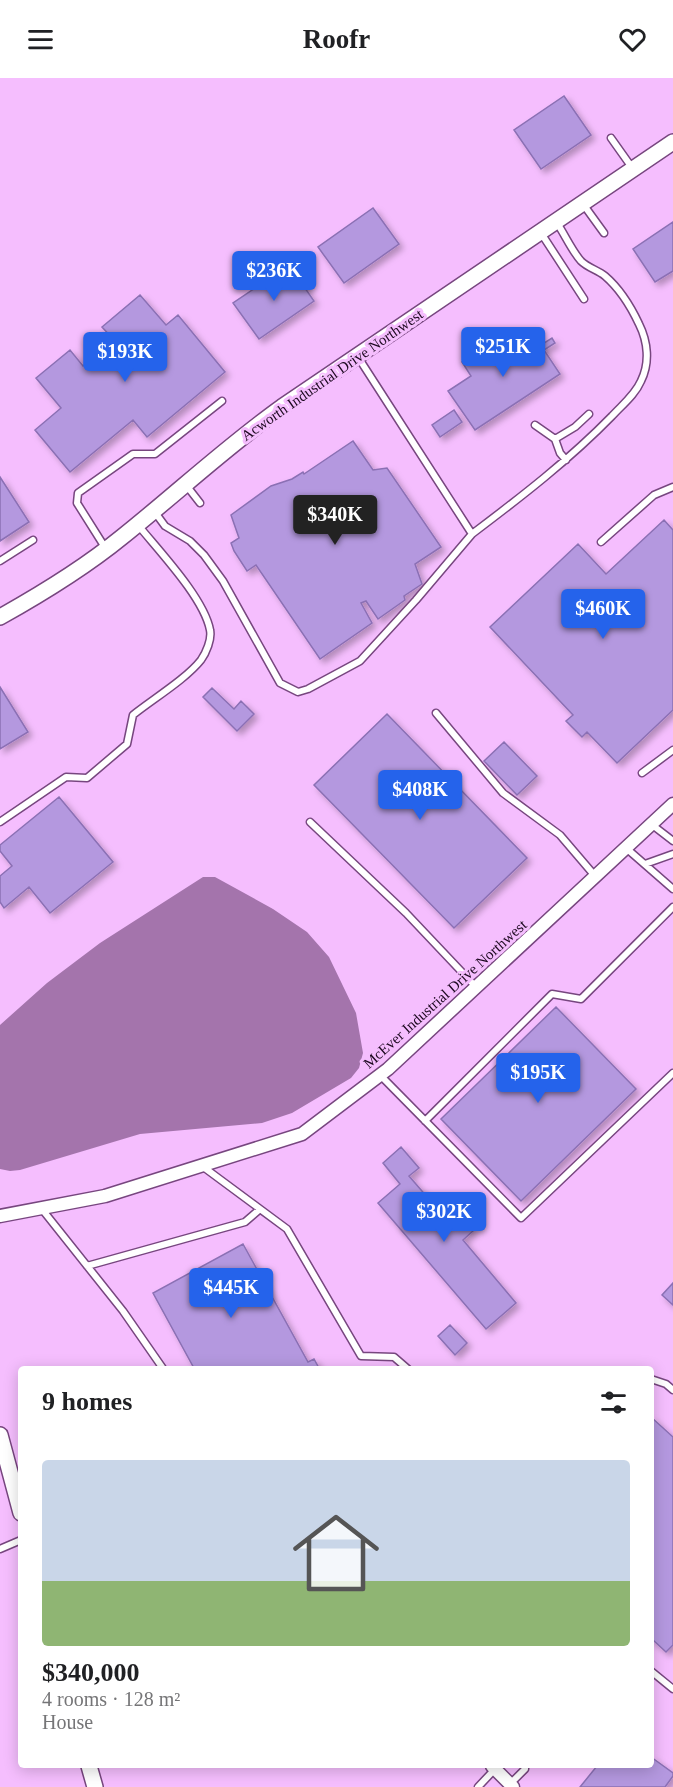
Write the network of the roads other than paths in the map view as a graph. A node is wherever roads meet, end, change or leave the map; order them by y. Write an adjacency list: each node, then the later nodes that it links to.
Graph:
1 (611, 138): 3 (lane)
2 (673, 142): 3 (street, Acworth Industrial Drive Northwest)
3 (633, 170): 4 (street, Acworth Industrial Drive Northwest)
4 (583, 204): 5 (street, Acworth Industrial Drive Northwest); 7 (lane)
5 (557, 221): 6 (street, Acworth Industrial Drive Northwest); 14 (lane)
6 (540, 232): 8 (lane); 9 (street, Acworth Industrial Drive Northwest)
7 (604, 233)
8 (584, 299)
9 (357, 356): 15 (street, Acworth Industrial Drive Northwest); 20 (lane)
10 (222, 401): 23 (lane)
11 (589, 414): 13 (lane)
12 (535, 425): 13 (lane)
13 (555, 439): 14 (lane)
14 (566, 460): 20 (lane)
15 (186, 484): 17 (lane); 18 (street, Acworth Industrial Drive Northwest)
16 (673, 487): 22 (lane)
17 (200, 503)
18 (154, 511): 19 (street, Acworth Industrial Drive Northwest); 20 (lane)
19 (137, 525): 23 (street, Acworth Industrial Drive Northwest); 30 (lane)
20 (472, 534)
21 (33, 540): 24 (lane)
22 (601, 542)
23 (106, 549): 25 (street, Acworth Industrial Drive Northwest)
24 (0, 561)
25 (3, 613)
26 (436, 713): 37 (lane)
27 (673, 750): 28 (lane)
28 (642, 773)
29 (673, 804): 32 (street, McEver Industrial Drive Northwest)
30 (0, 822)
31 (310, 822): 40 (lane)
32 (651, 824): 33 (lane); 34 (street, McEver Industrial Drive Northwest)
33 (673, 841)
34 (626, 848): 36 (lane); 37 (street, McEver Industrial Drive Northwest)
35 (673, 854): 36 (lane)
36 (645, 864): 38 (lane)
37 (596, 876): 40 (street, McEver Industrial Drive Northwest)
38 (673, 889)
39 (673, 907): 43 (lane)
40 (476, 987): 42 (street, McEver Industrial Drive Northwest)
41 (673, 1072): 43 (lane)
42 (380, 1075): 43 (lane); 44 (street, McEver Industrial Drive Northwest)
43 (425, 1121)
44 (202, 1165): 45 (street, McEver Industrial Drive Northwest); 46 (lane)
45 (41, 1208): 47 (street, McEver Industrial Drive Northwest); 48 (lane)
46 (260, 1209): 48 (lane); 50 (lane)
47 (0, 1216)
48 (87, 1266): 49 (lane)
49 (161, 1366)
50 (404, 1366)
51 (654, 1380): 52 (lane)
52 (673, 1390)
53 (0, 1436): 54 (street)
54 (18, 1502)
55 (18, 1541): 56 (lane)
56 (0, 1549)
57 (654, 1673): 58 (lane)
58 (673, 1689)
59 (90, 1768): 64 (street)
60 (493, 1768): 65 (lane)
61 (495, 1768): 63 (street)
62 (525, 1768): 63 (lane)
63 (512, 1785)
64 (95, 1787)
65 (478, 1787)

